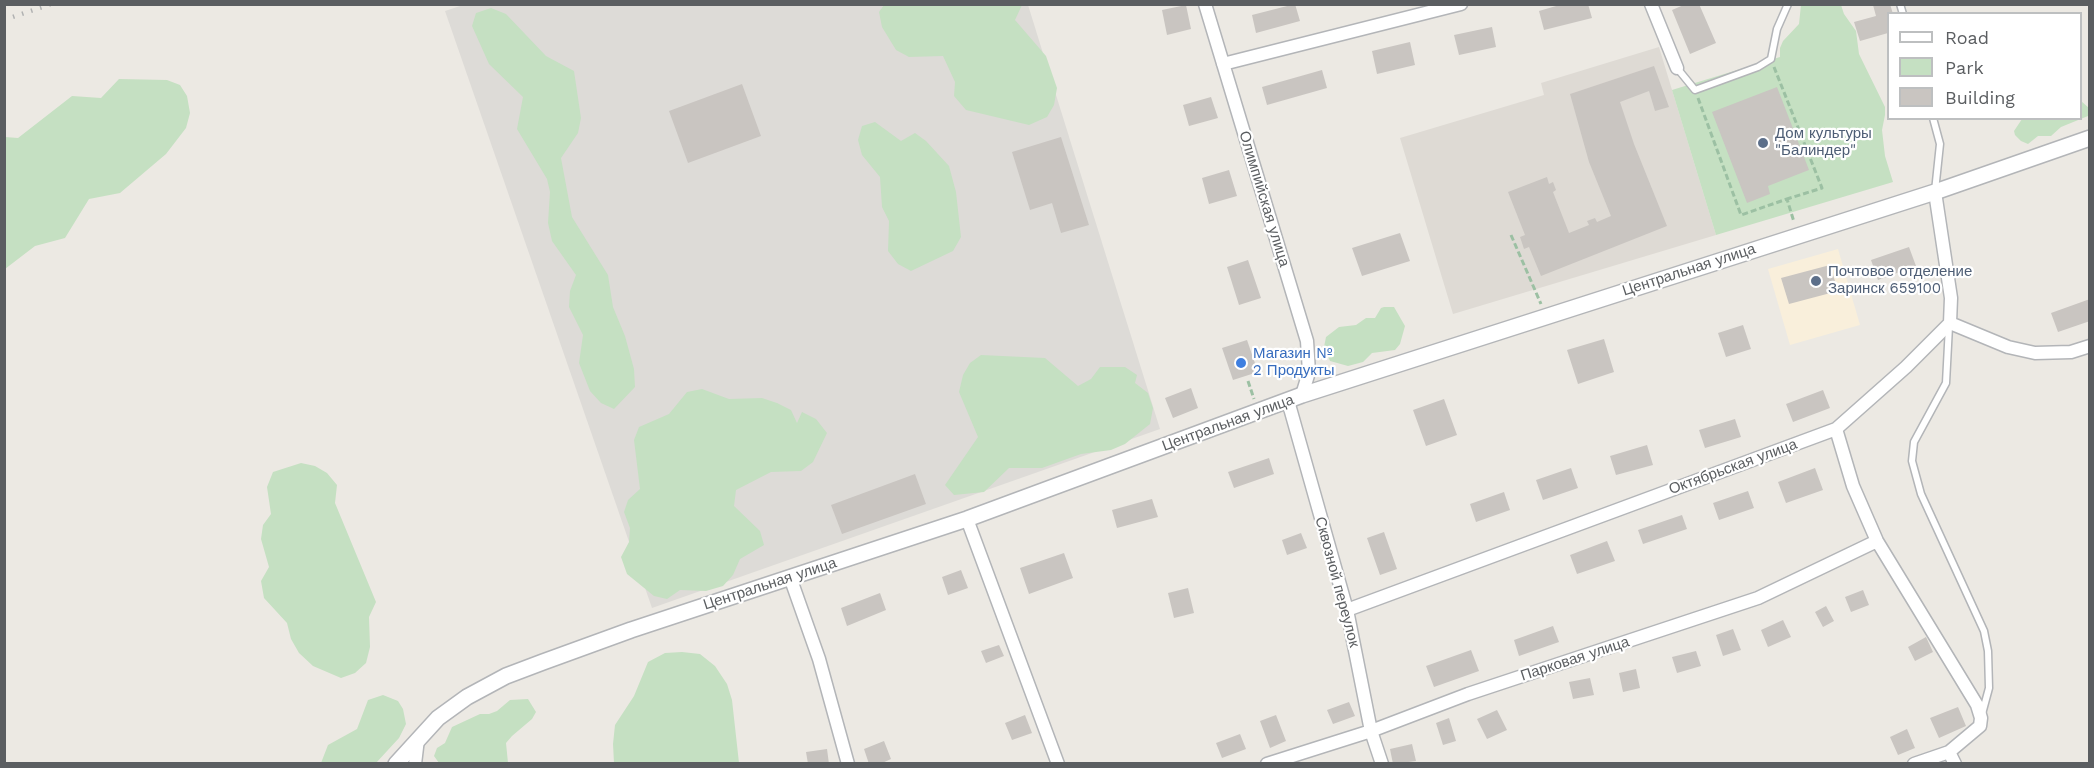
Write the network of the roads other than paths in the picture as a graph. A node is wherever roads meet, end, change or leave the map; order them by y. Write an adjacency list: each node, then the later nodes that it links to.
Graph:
1 (1205, 4): 5 (street, Олимпийская улица)
2 (1461, 4): 5 (street)
3 (1651, 4): 6 (street)
4 (1788, 4): 6 (lane)
5 (1223, 64): 12 (street, Олимпийская улица)
6 (1677, 68)
7 (1934, 120): 9 (lane)
8 (2090, 138): 9 (street, Центральная улица)
9 (1935, 192): 10 (street); 12 (street, Центральная улица)
10 (1950, 323): 11 (street); 13 (street, Октябрьская улица); 18 (lane)
11 (2090, 346)
12 (1295, 398): 14 (street, Центральная улица); 17 (street, Сквозной переулок)
13 (1836, 429): 15 (street); 17 (street, Октябрьская улица)
14 (967, 519): 16 (street, Центральная улица); 25 (street)
15 (1877, 541): 18 (street); 19 (street, Парковая улица)
16 (790, 577): 20 (street, Центральная улица); 24 (street)
17 (1347, 610): 19 (street, Сквозной переулок)
18 (1981, 718): 21 (street)
19 (1371, 730): 26 (street, Парковая улица); 27 (street, Сквозной переулок)
20 (418, 738): 22 (street, Центральная улица); 23 (street)
21 (1952, 758): 28 (street)
22 (396, 764)
23 (415, 764)
24 (848, 764)
25 (1058, 764)
26 (1267, 764)
27 (1382, 764)
28 (1914, 764)

